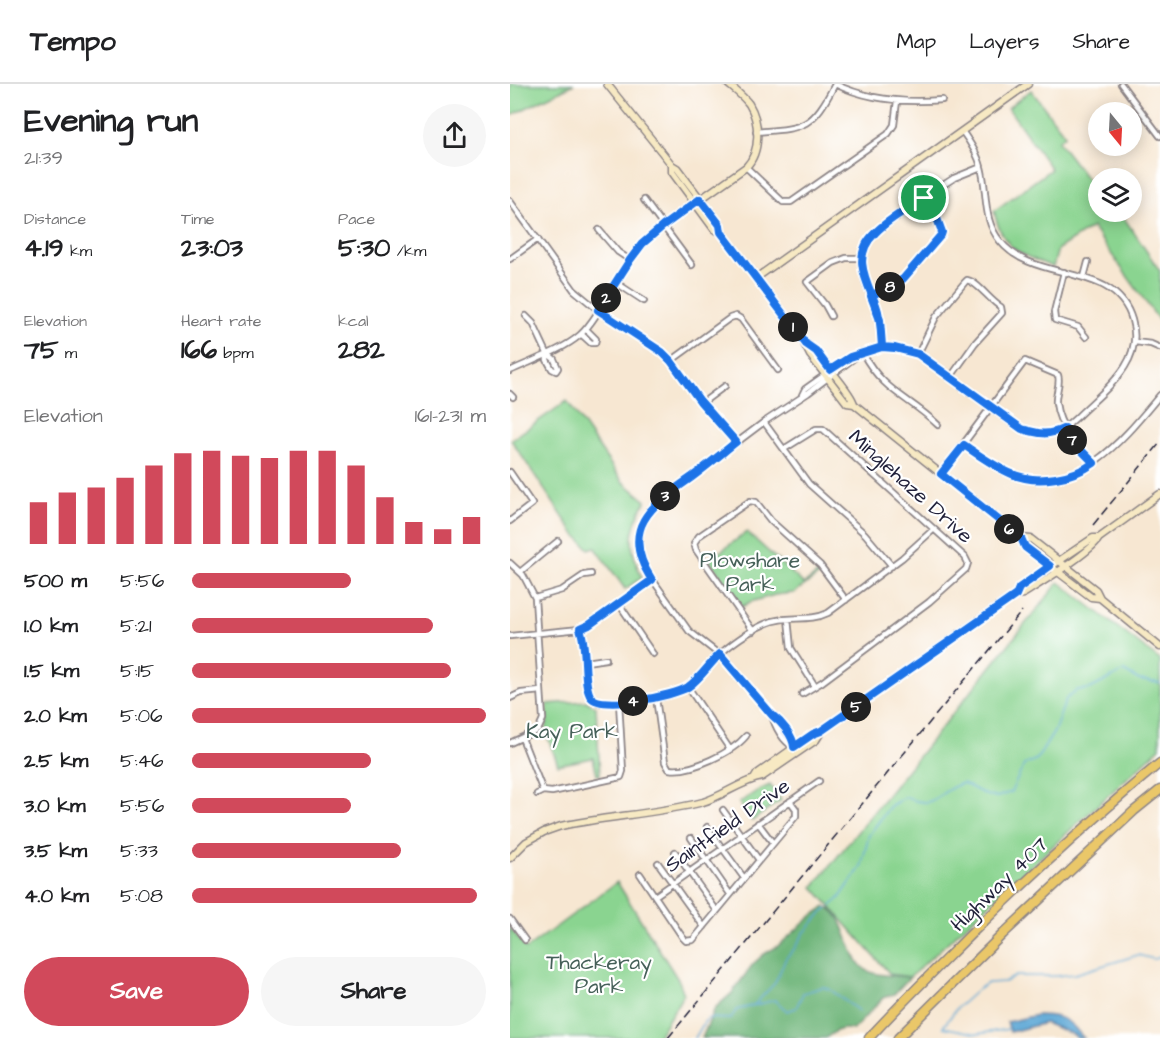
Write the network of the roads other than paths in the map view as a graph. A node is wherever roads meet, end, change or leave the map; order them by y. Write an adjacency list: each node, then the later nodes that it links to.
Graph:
1 (607, 84): 16 (main road)
2 (728, 84): 9 (main road)
3 (835, 84): 6 (street); 9 (street)
4 (1028, 84): 8 (main road)
5 (1121, 84): 10 (street)
6 (897, 100): 7 (street); 11 (street)
7 (942, 100)
8 (962, 131): 12 (street); 27 (main road)
9 (756, 132): 11 (main road)
10 (1160, 136)
11 (746, 167): 16 (main road)
12 (981, 167): 13 (street); 25 (street)
13 (924, 198): 20 (street); 29 (street)
14 (644, 200): 17 (street)
15 (510, 201): 19 (street)
16 (698, 201): 17 (street); 27 (main road)
17 (663, 226): 22 (street); 24 (street)
18 (599, 230): 22 (street)
19 (538, 240): 21 (street); 31 (street)
20 (861, 258): 29 (street); 33 (street)
21 (510, 259)
22 (630, 260): 28 (street)
23 (1088, 262): 26 (street)
24 (692, 265)
25 (1064, 273): 26 (street); 36 (street)
26 (1083, 277): 37 (street)
27 (756, 278): 46 (main road)
28 (615, 282): 30 (street); 31 (street)
29 (871, 296): 38 (street)
30 (644, 300)
31 (598, 310): 34 (street); 43 (street)
32 (526, 316): 41 (street)
33 (831, 316)
34 (586, 328): 35 (street); 35 (street)
35 (581, 334): 41 (street)
36 (1086, 337)
37 (1135, 342): 39 (street); 54 (street)
38 (882, 347): 40 (street); 42 (street)
39 (1160, 348)
40 (862, 352): 46 (street); 53 (street)
41 (548, 353): 45 (street)
42 (918, 354): 47 (street); 47 (street)
43 (671, 361): 44 (street); 50 (street)
44 (778, 370)
45 (510, 371)
46 (828, 374): 52 (street); 60 (main road)
47 (950, 378): 51 (street)
48 (725, 386): 50 (street)
49 (1160, 395): 58 (street)
50 (702, 403): 55 (street)
51 (991, 408): 54 (street); 54 (street); 56 (street)
52 (764, 422): 55 (street); 57 (street)
53 (938, 425)
54 (1065, 428): 58 (street)
55 (736, 442): 75 (street)
56 (964, 445): 58 (street); 60 (street)
57 (784, 449): 63 (street, Minglehaze Drive); 69 (street)
58 (1094, 463)
59 (510, 472): 62 (street)
60 (941, 474): 64 (main road)
61 (1160, 494): 65 (main road)
62 (510, 521)
63 (934, 529): 69 (street); 91 (street, Minglehaze Drive)
64 (1021, 538): 67 (main road); 70 (main road)
65 (1099, 538): 67 (main road); 71 (main road)
66 (558, 541): 73 (street)
67 (1059, 561): 70 (main road); 71 (main road)
68 (510, 563): 73 (street)
69 (892, 566): 79 (street)
70 (1050, 566): 72 (main road); 76 (main road)
71 (1065, 566): 72 (main road); 78 (main road)
72 (1057, 571): 76 (main road); 78 (main road)
73 (520, 572): 77 (street)
74 (591, 574): 77 (street)
75 (652, 580): 80 (street); 88 (street)
76 (1016, 595): 102 (main road)
77 (535, 598): 84 (street)
78 (1100, 598): 86 (main road)
79 (846, 600): 81 (street); 83 (street)
80 (619, 604): 82 (street); 87 (street)
81 (788, 620): 83 (street); 91 (street)
82 (580, 629): 84 (street); 90 (street)
83 (753, 631): 88 (street)
84 (538, 634): 85 (street); 93 (street)
85 (510, 636)
86 (1160, 647)
87 (654, 654)
88 (720, 654): 92 (street); 102 (street)
89 (606, 659): 90 (street)
90 (586, 662): 97 (street)
91 (815, 686): 94 (street, Minglehaze Drive)
92 (688, 687): 96 (street); 101 (street)
93 (541, 691): 95 (street); 99 (street)
94 (802, 694)
95 (510, 698)
96 (656, 698): 97 (street); 101 (street)
97 (619, 702): 106 (street)
98 (746, 736): 101 (street)
99 (522, 738): 100 (street); 106 (street)
100 (510, 743)
101 (729, 748)
102 (796, 750): 116 (main road)
103 (1160, 763): 132 (highway, Highway 407)
104 (819, 781): 108 (street, Saintfield Drive)
105 (1160, 790): 133 (highway, Highway 407)
106 (543, 791): 107 (street)
107 (537, 794)
108 (790, 801): 110 (street, Saintfield Drive); 114 (street)
109 (723, 810): 112 (street)
110 (758, 823): 112 (street, Saintfield Drive); 114 (street)
111 (707, 827): 115 (street)
112 (741, 835): 115 (street, Saintfield Drive); 120 (street)
113 (691, 838): 119 (street)
114 (773, 843): 120 (street)
115 (723, 848): 119 (street, Saintfield Drive); 124 (street)
116 (514, 850): 118 (main road)
117 (675, 852): 122 (street)
118 (510, 858)
119 (706, 860): 122 (street, Saintfield Drive); 126 (street)
120 (759, 860): 124 (street)
121 (658, 863): 125 (street)
122 (689, 872): 125 (street, Saintfield Drive); 128 (street)
123 (640, 874): 127 (street)
124 (744, 878): 126 (street)
125 (672, 884): 127 (street, Saintfield Drive); 130 (street)
126 (730, 894): 128 (street)
127 (655, 896): 130 (street)
128 (717, 911): 130 (street)
129 (510, 919): 131 (street)
130 (704, 927)
131 (525, 940)
132 (869, 1038)
133 (898, 1038)

